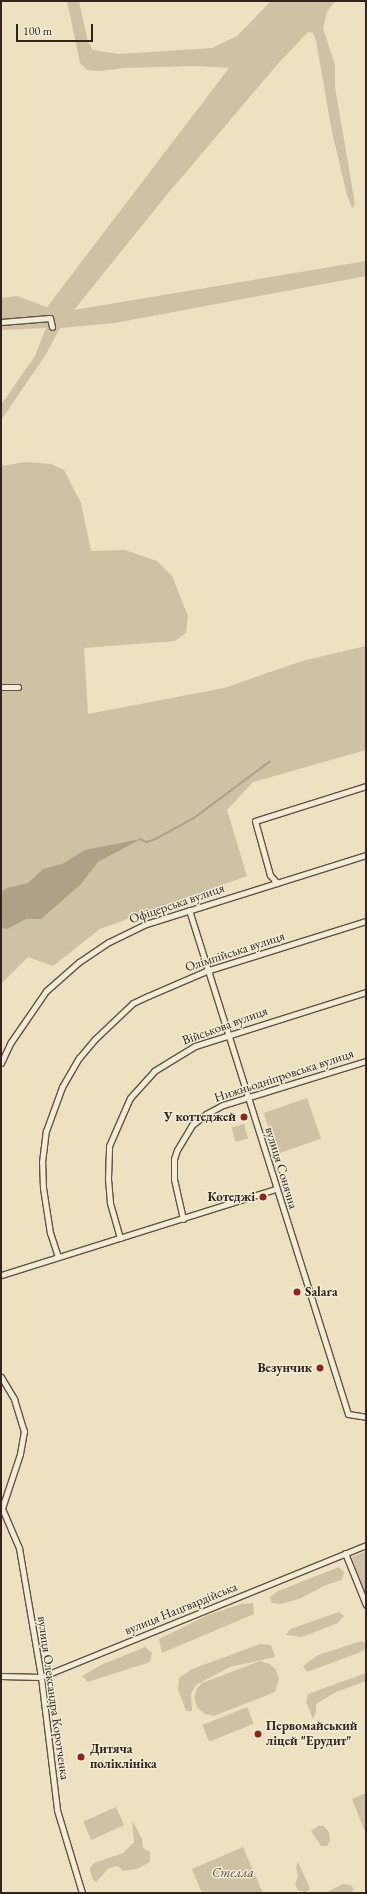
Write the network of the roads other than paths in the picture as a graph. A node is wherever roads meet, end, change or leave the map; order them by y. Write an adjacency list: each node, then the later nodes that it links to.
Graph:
1 (1, 322): 2 (street)
2 (52, 327)
3 (18, 687): 4 (street)
4 (1, 688)
5 (366, 786): 7 (street)
6 (366, 855): 7 (street, Офіцерська вулиця)
7 (277, 883): 8 (street, Офіцерська вулиця)
8 (189, 910): 10 (street, вулиця Сонячна); 14 (street, Офіцерська вулиця)
9 (366, 921): 10 (street, Олімпійська вулиця)
10 (206, 971): 12 (street, вулиця Сонячна); 19 (street, Олімпійська вулиця)
11 (366, 992): 12 (street, Військова вулиця)
12 (227, 1036): 15 (street, вулиця Сонячна); 18 (street, Військова вулиця)
13 (366, 1061): 15 (street, Нижньодніпровська вулиця)
14 (1, 1063)
15 (248, 1098): 16 (street, вулиця Сонячна); 17 (street, Нижньодніпровська вулиця)
16 (276, 1189): 17 (street); 22 (street, вулиця Сонячна)
17 (183, 1219): 18 (street)
18 (120, 1238): 19 (street)
19 (58, 1258): 20 (street)
20 (1, 1275)
21 (1, 1377): 23 (street)
22 (366, 1417)
23 (2, 1507): 28 (street, вулиця Олександра Коротченка)
24 (366, 1545): 25 (street, вулиця Нацгвардійська)
25 (346, 1553): 26 (street); 28 (street, вулиця Нацгвардійська)
26 (366, 1605)
27 (1, 1676): 28 (street, вулиця Нацгвардійська)
28 (41, 1677): 29 (street, вулиця Олександра Коротченка)
29 (82, 1893)

